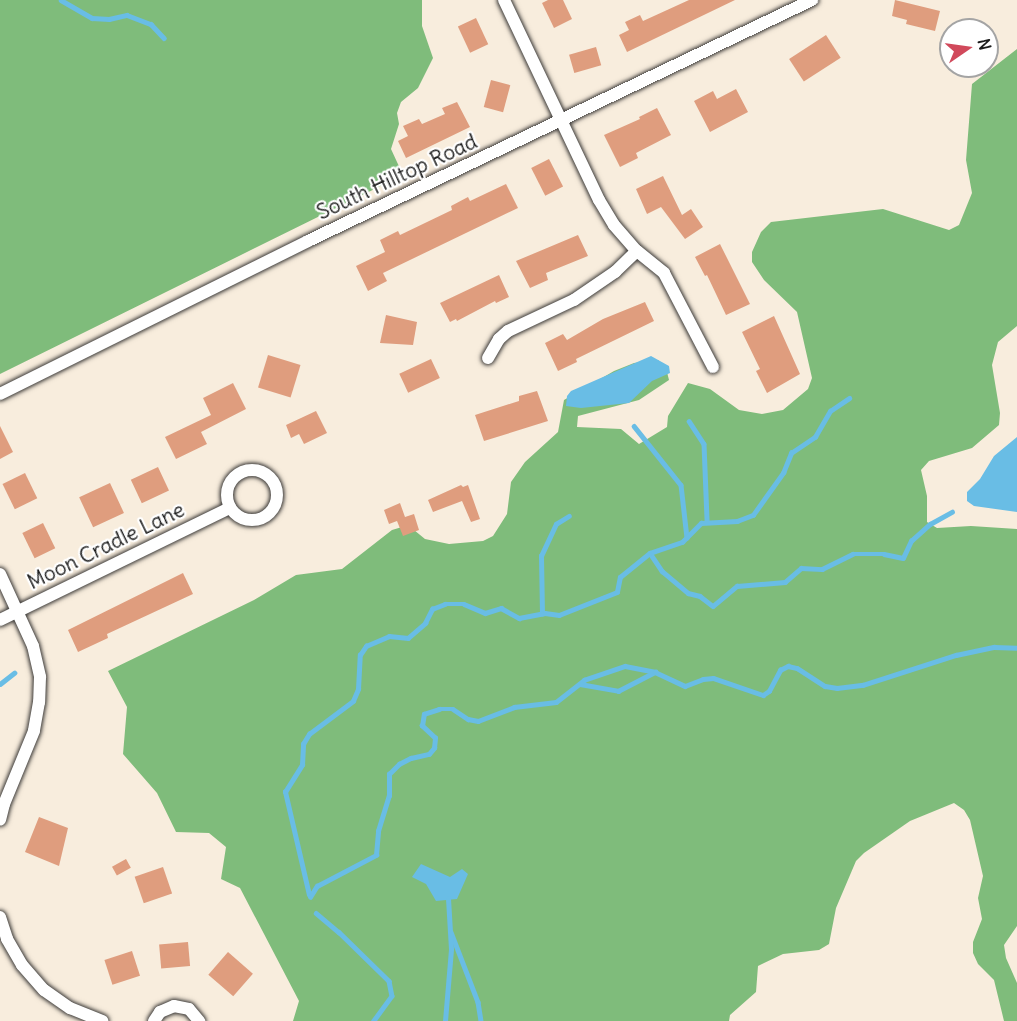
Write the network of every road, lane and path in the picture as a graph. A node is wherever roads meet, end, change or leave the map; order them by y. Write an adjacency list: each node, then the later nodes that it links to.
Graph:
1 (504, 0): 3 (street)
2 (812, 0): 3 (street, South Hilltop Road)
3 (561, 120): 4 (street); 7 (street, South Hilltop Road)
4 (637, 251): 5 (street); 6 (street)
5 (488, 358)
6 (713, 367)
7 (0, 394)
8 (230, 508): 8 (street); 10 (street, Moon Cradle Lane)
9 (0, 574): 10 (street)
10 (19, 611): 11 (street, Moon Cradle Lane); 12 (street)
11 (0, 620)
12 (0, 820)
13 (0, 917): 14 (street)
14 (103, 1021)
15 (154, 1021): 16 (street)
16 (199, 1021)

